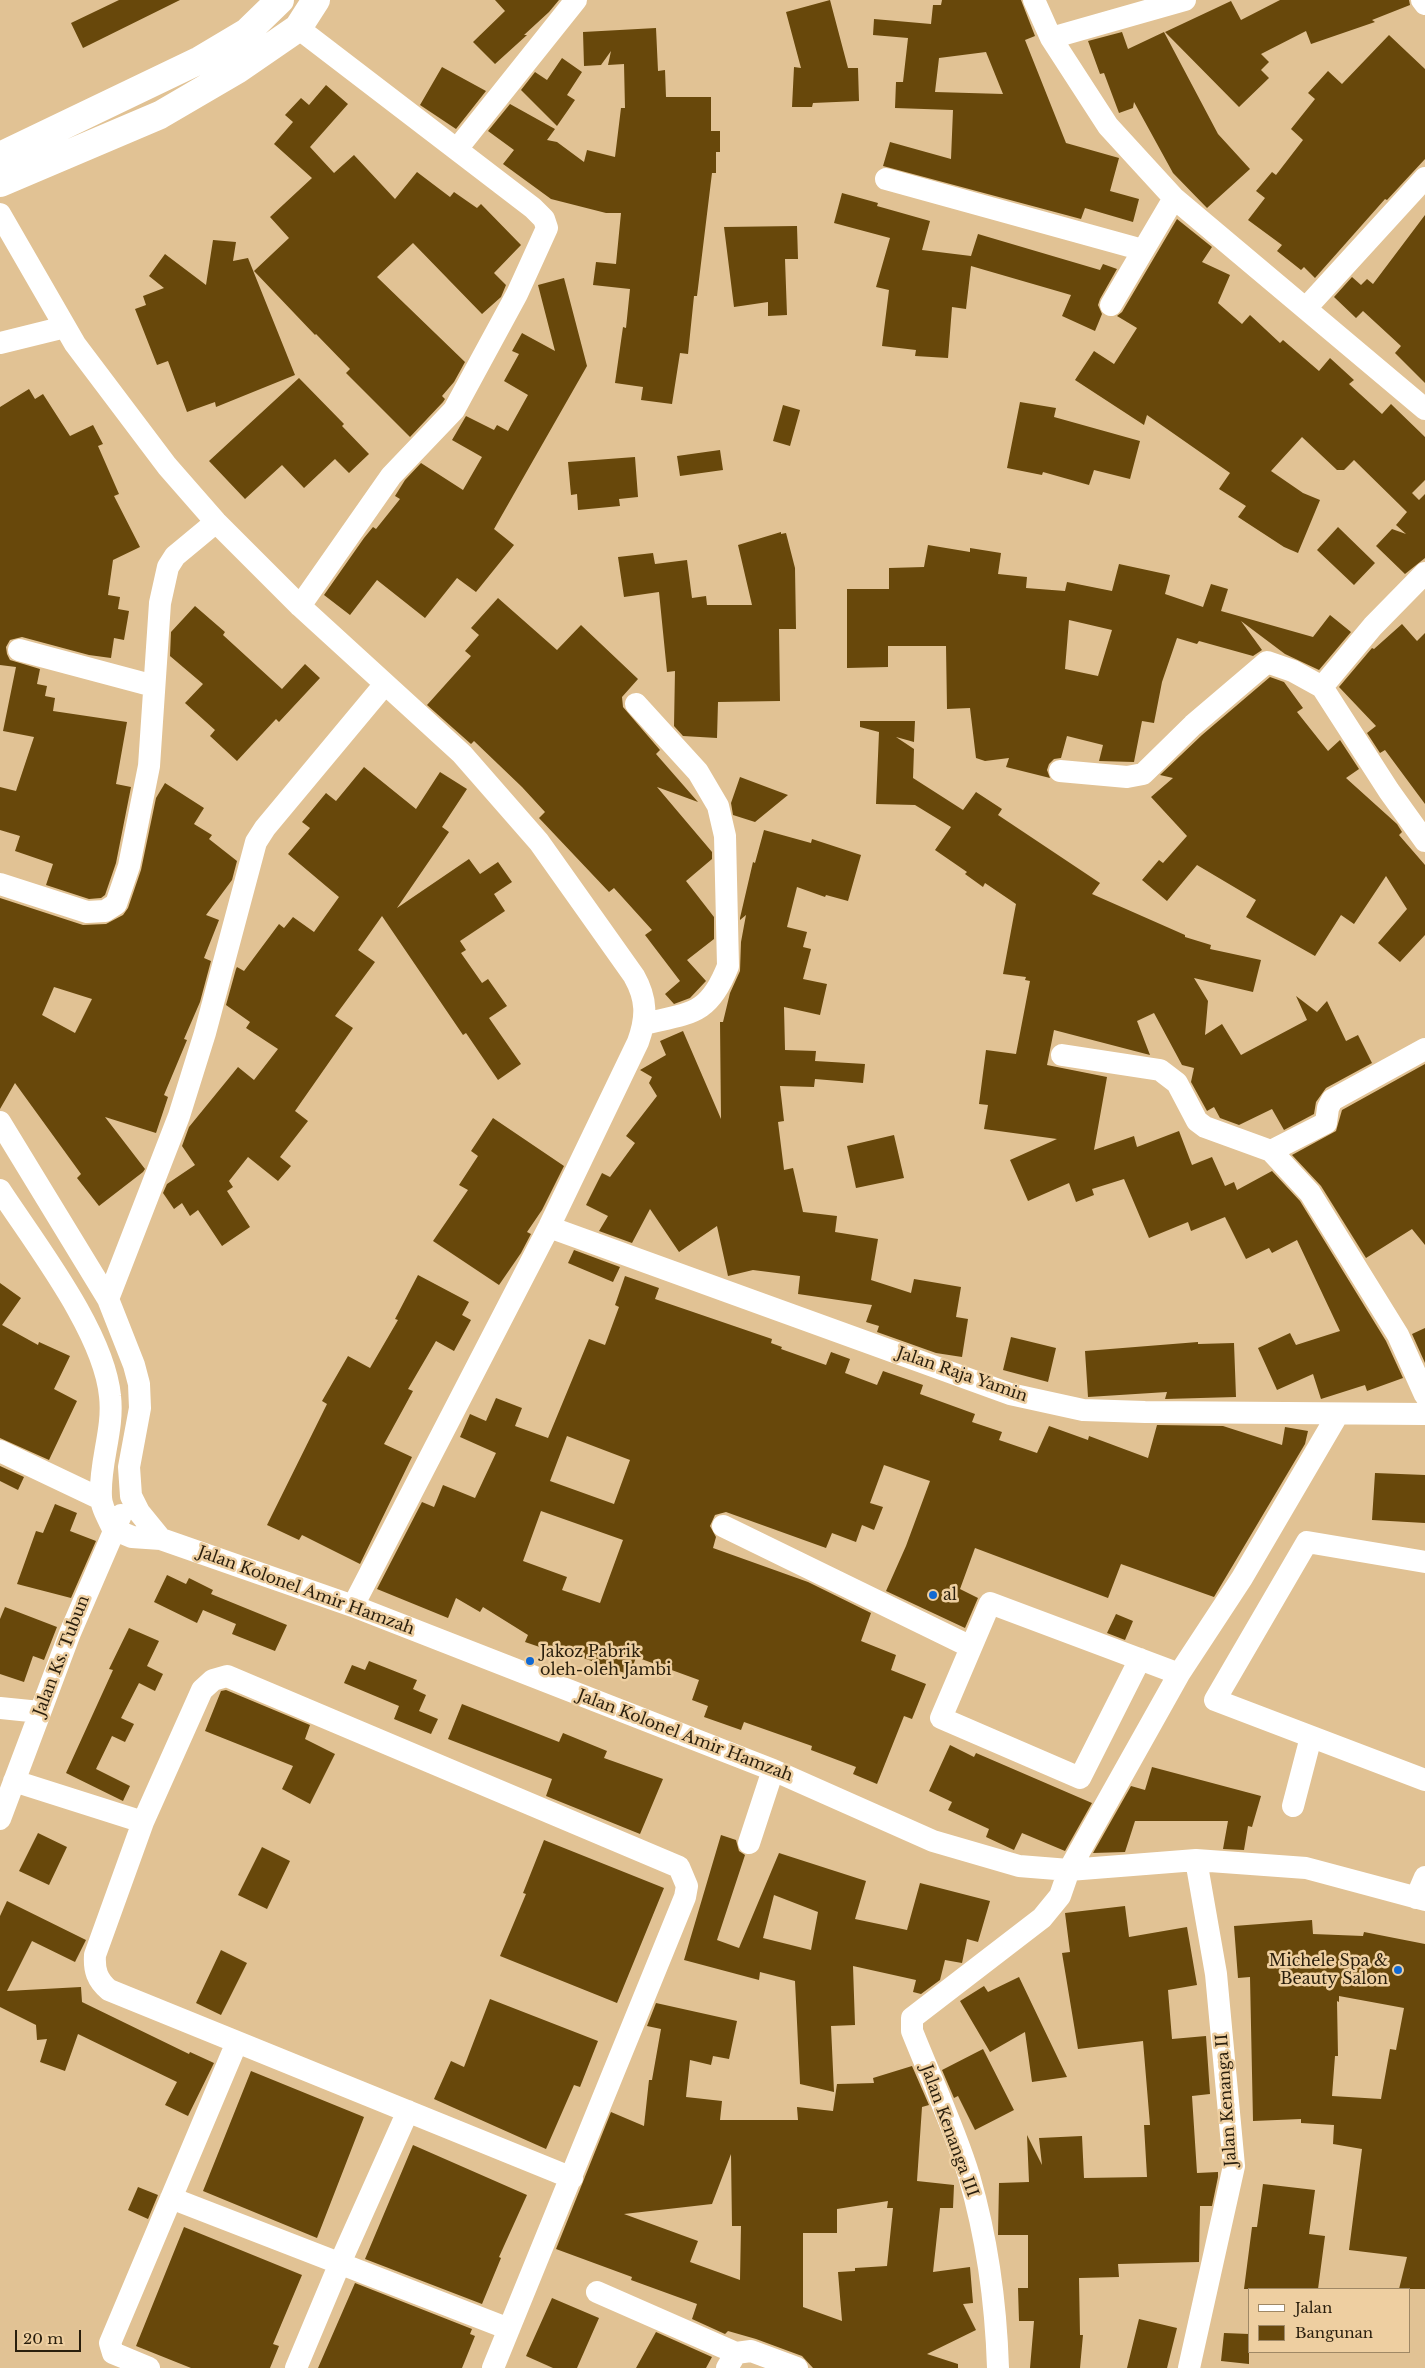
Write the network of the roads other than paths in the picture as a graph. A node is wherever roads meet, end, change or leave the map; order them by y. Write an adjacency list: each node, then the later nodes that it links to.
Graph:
1 (280, 0): 11 (main road)
2 (316, 0): 8 (main road)
3 (576, 0): 10 (street)
4 (1034, 0): 9 (street)
5 (1185, 0): 9 (street)
6 (1422, 0): 7 (street)
7 (1425, 4)
8 (298, 28): 10 (street); 14 (main road)
9 (1051, 38): 15 (street)
10 (457, 149): 25 (street)
11 (0, 156)
12 (1425, 178): 19 (street)
13 (886, 179): 17 (street)
14 (0, 183)
15 (1174, 198): 17 (street); 19 (street)
16 (0, 214): 20 (street)
17 (1143, 250): 18 (street)
18 (1111, 304)
19 (1306, 308): 22 (street)
20 (65, 326): 21 (street); 23 (street)
21 (0, 344)
22 (1425, 409)
23 (216, 522): 25 (street); 28 (street)
24 (1425, 574): 29 (street)
25 (300, 606): 27 (street)
26 (19, 650): 28 (street)
27 (385, 684): 34 (street); 41 (street)
28 (154, 686): 33 (street)
29 (1322, 687): 31 (street); 32 (street)
30 (636, 704): 34 (street)
31 (1060, 772)
32 (1425, 841)
33 (0, 884)
34 (644, 1024): 40 (street)
35 (1425, 1049): 38 (street)
36 (1062, 1056): 38 (street)
37 (0, 1122): 41 (street)
38 (1271, 1151): 42 (street)
39 (0, 1190): 47 (street)
40 (549, 1227): 43 (street, Jalan Raja Yamin); 52 (street)
41 (108, 1299): 46 (street)
42 (1425, 1395)
43 (1338, 1414): 44 (street, Jalan Raja Yamin); 55 (street)
44 (1425, 1414)
45 (0, 1452): 47 (street)
46 (131, 1496): 49 (street, Jalan Ks. Tubun); 50 (street)
47 (101, 1500): 49 (street)
48 (723, 1526): 53 (street)
49 (114, 1529): 50 (street, Jalan Kolonel Amir Hamzah); 57 (street, Jalan Ks. Tubun)
50 (161, 1539): 52 (street, Jalan Kolonel Amir Hamzah)
51 (1425, 1562): 58 (street)
52 (353, 1606): 59 (street, Jalan Kolonel Amir Hamzah)
53 (971, 1646): 54 (street); 60 (street)
54 (1140, 1659): 55 (street); 60 (street)
55 (1178, 1674): 63 (street)
56 (0, 1708): 57 (street)
57 (40, 1712): 62 (street, Jalan Ks. Tubun)
58 (1311, 1737): 61 (street); 64 (street)
59 (773, 1770): 67 (street); 69 (street, Jalan Kolonel Amir Hamzah)
60 (1080, 1778): 63 (street)
61 (1425, 1780)
62 (14, 1781): 65 (street, Jalan Ks. Tubun); 66 (street)
63 (1113, 1791): 69 (street)
64 (1293, 1806)
65 (0, 1818)
66 (143, 1822): 72 (street); 74 (street)
67 (749, 1843)
68 (1196, 1860): 69 (street, Jalan Kolonel Amir Hamzah); 71 (street, Jalan Kolonel Amir Hamzah); 85 (street, Jalan Kenanga II)
69 (1069, 1870): 84 (street, Jalan Kenanga III)
70 (1425, 1876): 71 (street)
71 (1421, 1899)
72 (237, 2042): 73 (street); 75 (street)
73 (408, 2111): 74 (street); 76 (street)
74 (572, 2178): 78 (street)
75 (171, 2198): 76 (street); 80 (street)
76 (340, 2263): 78 (street); 81 (street)
77 (597, 2292): 79 (street)
78 (509, 2329): 82 (street)
79 (731, 2361): 83 (street)
80 (149, 2368)
81 (296, 2368)
82 (493, 2368)
83 (797, 2368)
84 (998, 2368)
85 (1189, 2368)

